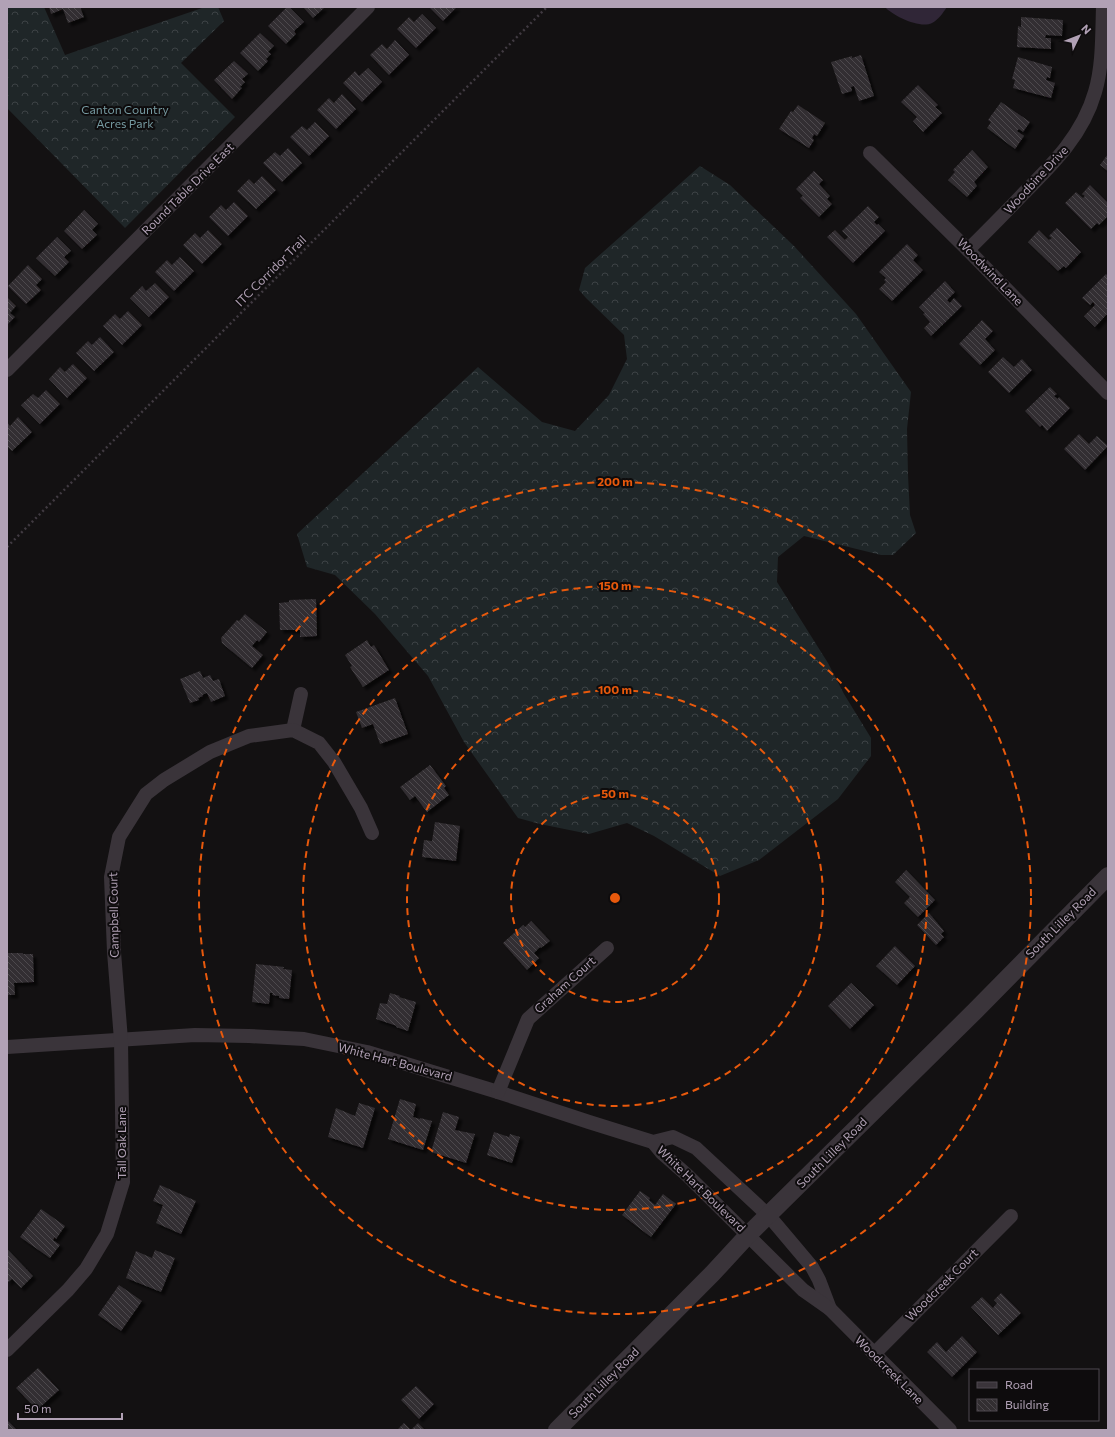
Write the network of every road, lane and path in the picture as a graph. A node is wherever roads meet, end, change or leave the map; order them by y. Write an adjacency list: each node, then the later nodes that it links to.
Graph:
1 (368, 7): 6 (street, Round Table Drive East)
2 (547, 7): 8 (path, ITC Corridor Trail)
3 (1103, 7): 5 (street, Woodbine Drive)
4 (870, 153): 5 (street, Woodwind Lane)
5 (968, 250): 7 (street, Woodwind Lane)
6 (7, 370)
7 (1108, 393)
8 (7, 547)
9 (301, 694): 10 (street)
10 (293, 730): 11 (street); 14 (street, Campbell Court)
11 (372, 833)
12 (1108, 876): 18 (street, South Lilley Road)
13 (607, 948): 16 (street, Graham Court)
14 (121, 1040): 15 (street, White Hart Boulevard); 16 (street, White Hart Boulevard); 22 (street, Tall Oak Lane)
15 (7, 1047)
16 (498, 1092): 17 (street, White Hart Boulevard)
17 (654, 1142): 18 (street, White Hart Boulevard); 20 (street, White Hart Boulevard)
18 (769, 1216): 20 (street, South Lilley Road); 21 (street, Woodcreek Lane)
19 (1011, 1216): 23 (street, Woodcreek Court)
20 (748, 1235): 21 (street, Woodcreek Lane); 24 (street, South Lilley Road)
21 (830, 1309): 23 (street, Woodcreek Lane)
22 (7, 1350)
23 (874, 1354): 25 (street, Woodcreek Lane)
24 (557, 1430)
25 (950, 1430)

